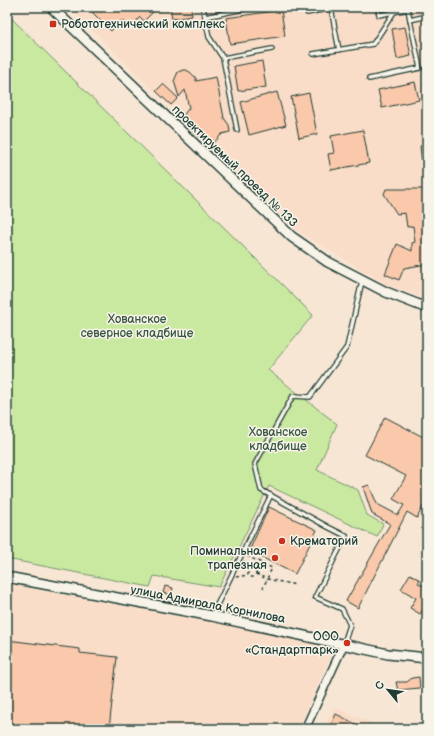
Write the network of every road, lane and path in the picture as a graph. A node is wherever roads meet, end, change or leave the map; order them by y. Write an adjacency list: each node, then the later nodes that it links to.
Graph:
1 (52, 7): 18 (street, проектируемый проезд № 133)
2 (203, 7): 10 (lane)
3 (251, 7): 10 (lane)
4 (338, 7): 6 (lane)
5 (378, 7): 7 (lane)
6 (331, 8): 8 (lane); 13 (lane)
7 (394, 12): 11 (lane); 13 (lane)
8 (307, 13)
9 (427, 16): 11 (lane)
10 (205, 17): 15 (lane)
11 (410, 20): 16 (lane)
12 (272, 49): 15 (lane)
13 (339, 50): 14 (lane)
14 (312, 54)
15 (222, 58): 17 (lane)
16 (369, 79)
17 (237, 130)
18 (362, 279): 19 (street, проектируемый проезд № 133); 20 (lane)
19 (427, 308)
20 (271, 495): 21 (lane); 31 (lane)
21 (242, 555): 22 (path); 26 (lane); 27 (path)
22 (250, 569): 23 (path); 24 (path)
23 (248, 574): 24 (path); 26 (path)
24 (256, 574): 27 (path)
25 (7, 577): 30 (street, улица Адмирала Корнилова)
26 (230, 578): 30 (lane)
27 (267, 579): 28 (path); 29 (path)
28 (296, 585)
29 (263, 588)
30 (212, 616): 31 (street, улица Адмирала Корнилова)
31 (344, 644): 32 (street, улица Адмирала Корнилова); 33 (street)
32 (427, 658)
33 (305, 729)

